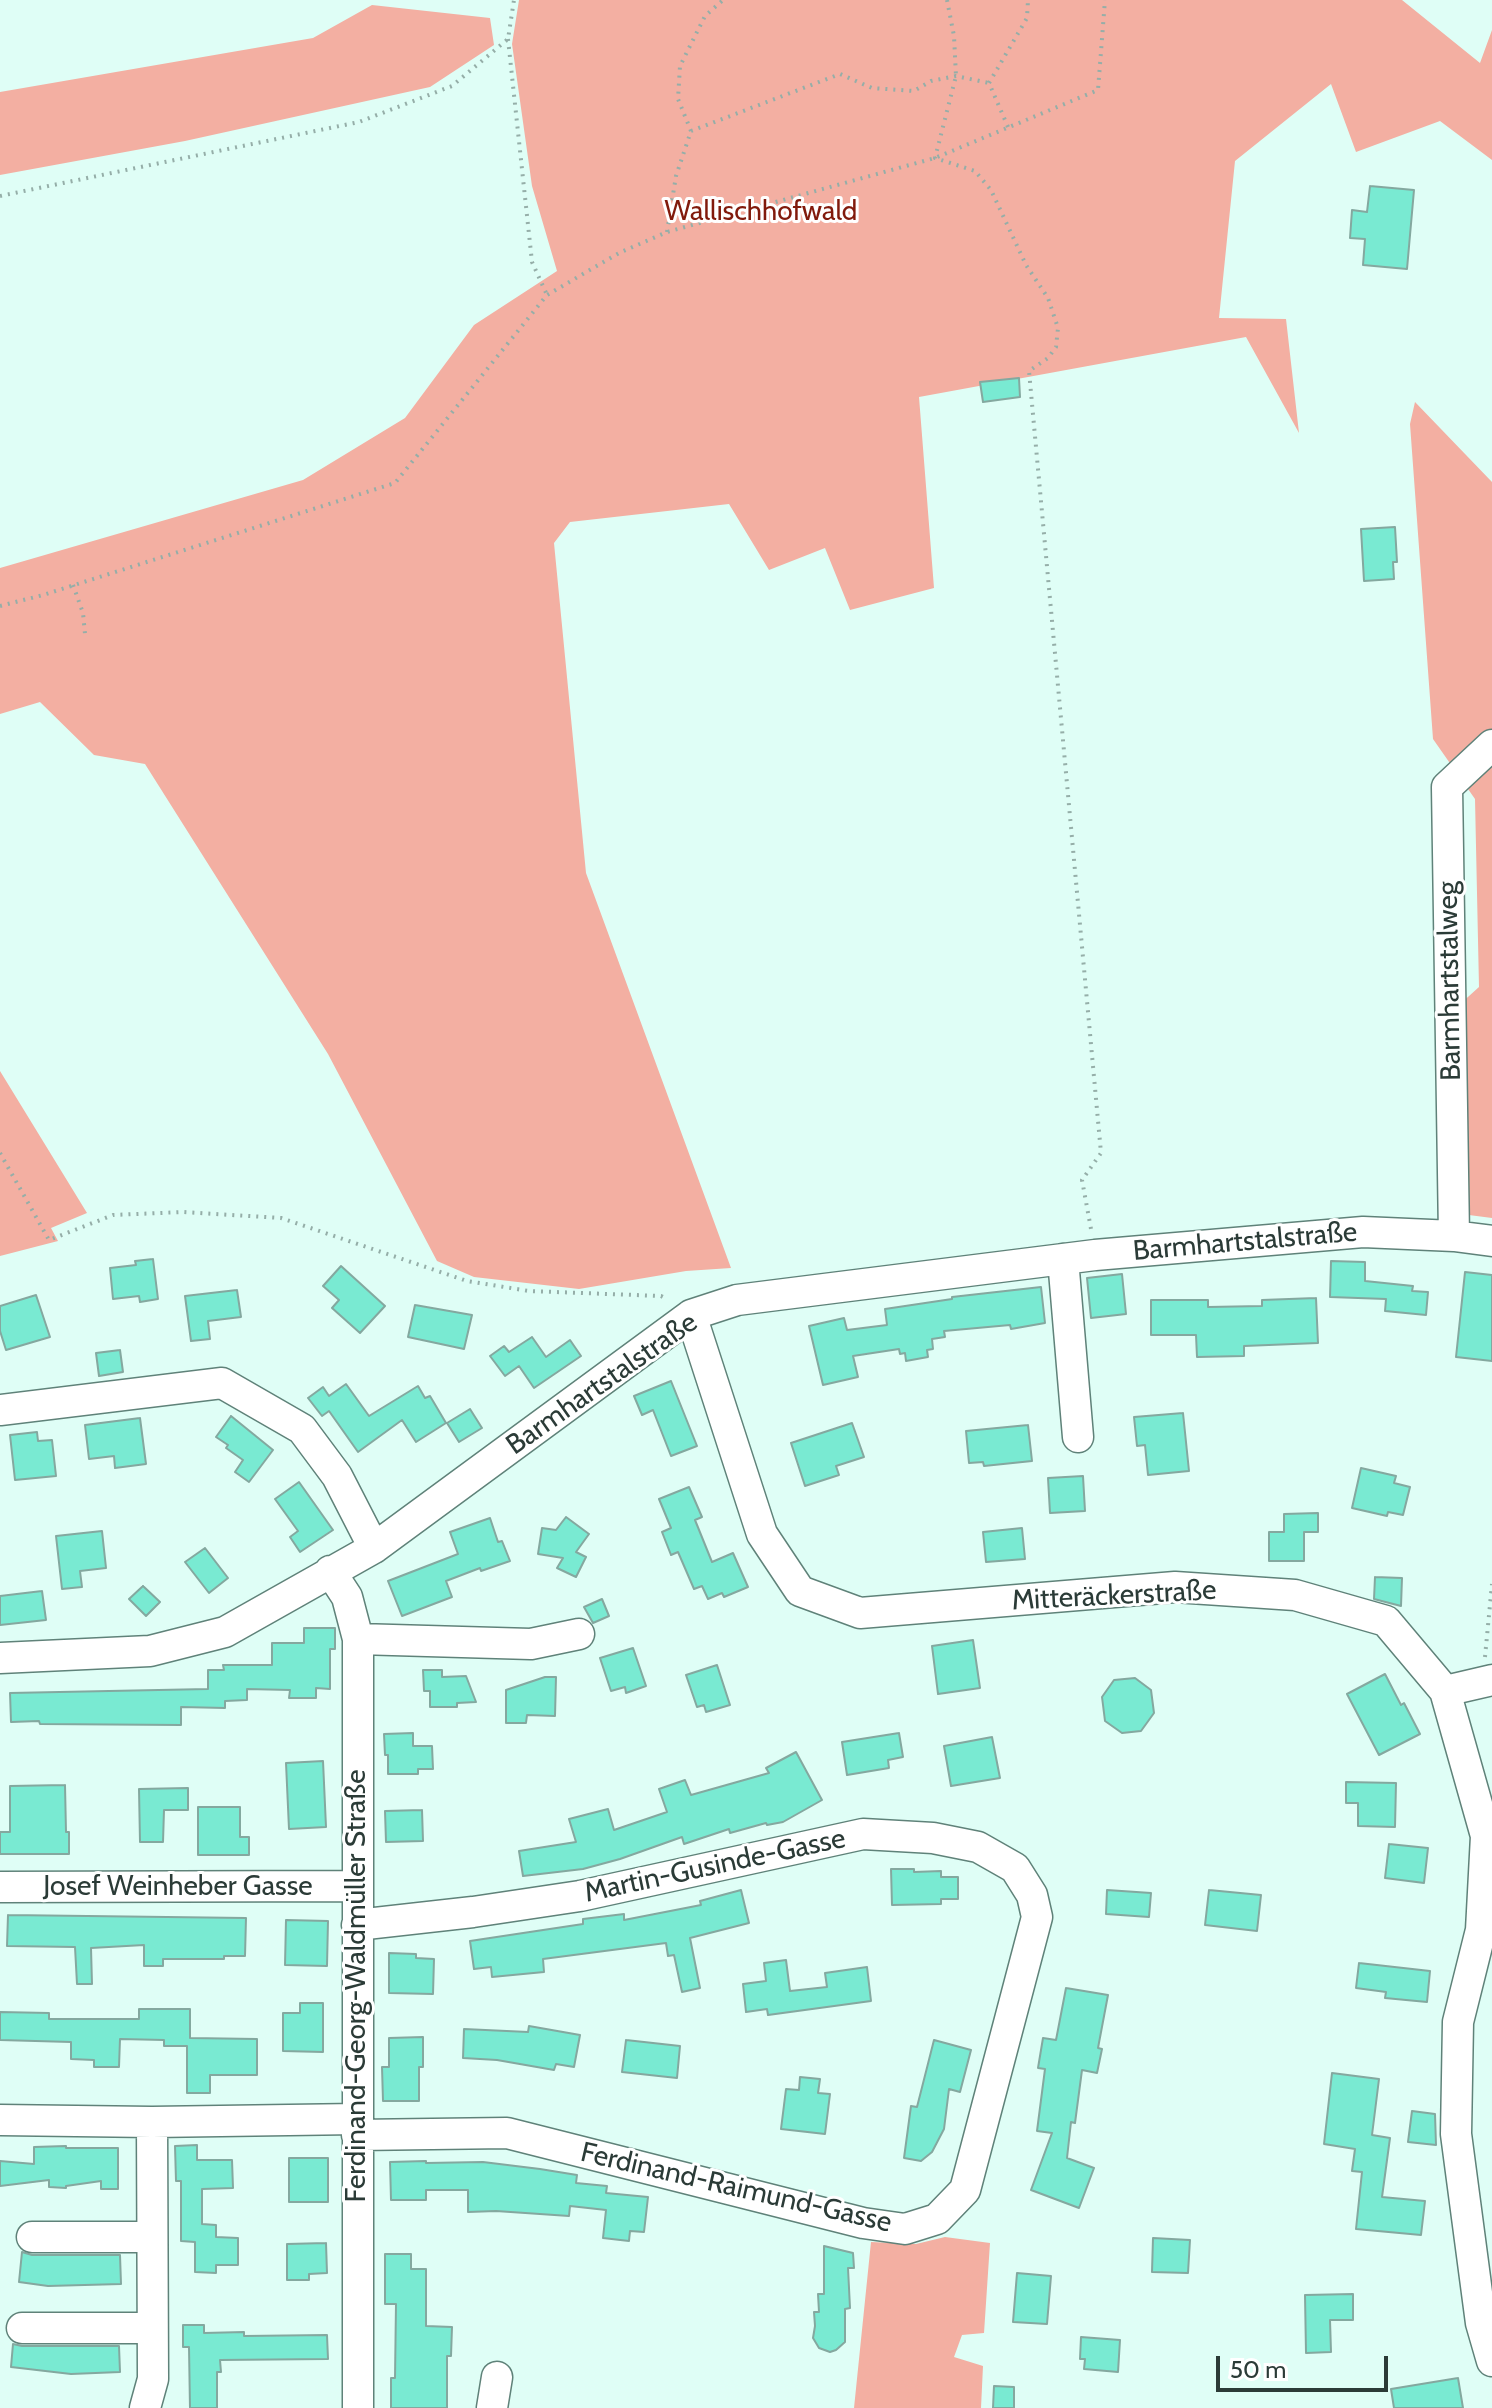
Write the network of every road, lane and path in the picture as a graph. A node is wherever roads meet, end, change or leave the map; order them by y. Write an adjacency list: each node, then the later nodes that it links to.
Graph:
1 (514, 0): 6 (path)
2 (723, 0): 10 (path)
3 (947, 0): 7 (path)
4 (1028, 0): 8 (path)
5 (1105, 0): 9 (path)
6 (508, 39): 12 (path); 14 (path)
7 (956, 76): 8 (path); 10 (path); 11 (path)
8 (989, 83): 9 (path)
9 (1008, 127): 11 (path)
10 (691, 131): 13 (path)
11 (935, 158): 13 (path); 22 (path)
12 (0, 196)
13 (667, 232): 14 (path)
14 (547, 295): 15 (path)
15 (73, 585): 16 (path); 17 (path)
16 (0, 606)
17 (85, 634)
18 (1492, 745): 20 (street, Barmhartstalweg)
19 (0, 1153): 24 (path)
20 (1454, 1236): 21 (street, Barmhartstalstraße); 22 (street, Barmhartstalstraße)
21 (1492, 1241)
22 (1095, 1255): 23 (street, Barmhartstalstraße)
23 (1063, 1259): 24 (street, Barmhartstalstraße); 26 (street)
24 (691, 1315): 27 (street, Barmhartstalstraße); 34 (street, Mitteräckerstraße)
25 (0, 1410): 27 (street)
26 (1078, 1437)
27 (374, 1548): 28 (street, Barmhartstalstraße)
28 (330, 1571): 31 (street, Ferdinand-Georg-Waldmüller Straße); 32 (street, Barmhartstalstraße)
29 (1492, 1584): 33 (path)
30 (579, 1634): 31 (street)
31 (358, 1639): 35 (street, Ferdinand-Georg-Waldmüller Straße)
32 (0, 1658)
33 (1487, 1680): 34 (street)
34 (1445, 1691): 46 (street, Mitteräckerstraße)
35 (357, 1886): 36 (street, Josef Weinheber Gasse); 38 (street, Ferdinand-Georg-Waldmüller Straße)
36 (0, 1887)
37 (1037, 1917): 38 (street, Martin-Gusinde-Gasse); 41 (street, Ferdinand-Raimund-Gasse)
38 (357, 1925): 41 (street, Ferdinand-Georg-Waldmüller Straße)
39 (0, 2120): 40 (street, Ferdinand-Raimund-Gasse)
40 (152, 2122): 41 (street, Ferdinand-Raimund-Gasse); 43 (street)
41 (357, 2127): 49 (street, Ferdinand-Georg-Waldmüller Straße)
42 (32, 2237): 43 (street)
43 (151, 2237): 45 (street)
44 (22, 2328): 45 (street)
45 (152, 2328): 48 (street)
46 (1492, 2361)
47 (497, 2377): 50 (street)
48 (145, 2408)
49 (358, 2408)
50 (492, 2408)

